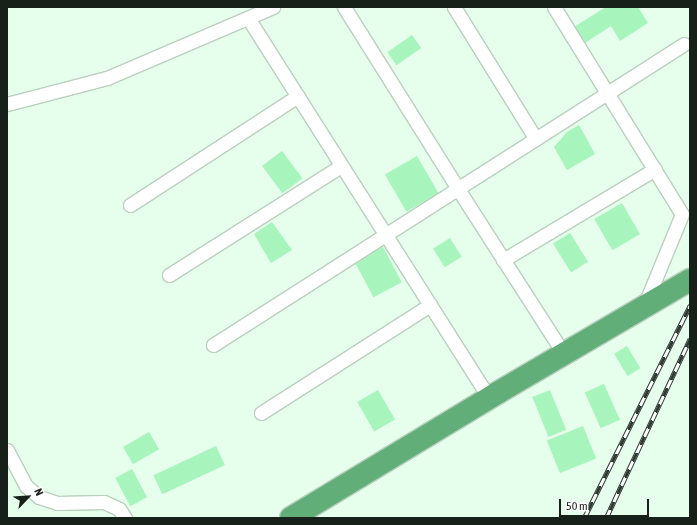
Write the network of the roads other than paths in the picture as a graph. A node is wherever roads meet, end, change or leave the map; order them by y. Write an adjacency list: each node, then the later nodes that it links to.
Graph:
1 (273, 7): 5 (street)
2 (344, 7): 13 (street)
3 (454, 7): 10 (street)
4 (554, 7): 7 (street)
5 (248, 18): 8 (street); 9 (street)
6 (684, 44): 7 (street)
7 (607, 93): 10 (street); 12 (street)
8 (298, 96): 11 (street); 14 (street)
9 (7, 104)
10 (536, 139): 13 (street)
11 (342, 166): 15 (street); 17 (street)
12 (655, 170): 16 (street); 20 (street)
13 (458, 189): 15 (street); 16 (street)
14 (130, 205)
15 (386, 236): 19 (street); 21 (street)
16 (503, 260): 22 (street)
17 (169, 275)
18 (690, 280): 20 (highway)
19 (430, 305): 23 (street); 24 (street)
20 (643, 308): 22 (highway)
21 (213, 345)
22 (564, 354): 23 (highway)
23 (489, 398): 27 (highway)
24 (261, 413)
25 (7, 450): 26 (street)
26 (125, 518)
27 (291, 518)

